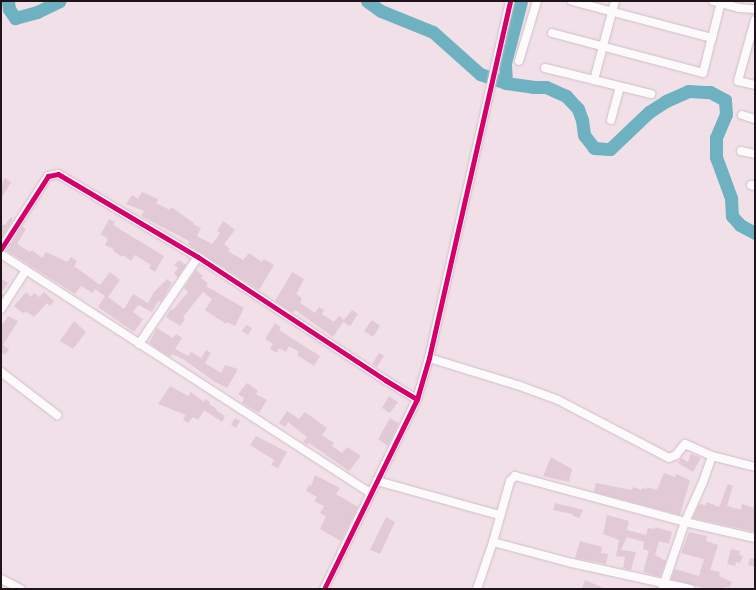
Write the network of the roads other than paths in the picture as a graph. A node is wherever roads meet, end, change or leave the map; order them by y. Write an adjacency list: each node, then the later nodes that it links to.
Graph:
1 (510, 1): 30 (street)
2 (537, 1): 13 (street)
3 (572, 1): 7 (street)
4 (615, 1): 7 (street)
5 (718, 2): 6 (street); 10 (street)
6 (755, 9)
7 (612, 13): 10 (street); 11 (street)
8 (755, 20): 12 (street)
9 (552, 33): 11 (street)
10 (712, 38): 11 (street)
11 (604, 46): 15 (street)
12 (751, 46): 16 (street)
13 (519, 60)
14 (545, 68): 15 (street)
15 (594, 80): 17 (street)
16 (755, 85)
17 (620, 87): 18 (street); 21 (street)
18 (651, 94)
19 (742, 115): 20 (street)
20 (755, 119)
21 (610, 120)
22 (741, 151): 23 (street)
23 (755, 154)
24 (1, 249): 26 (street)
25 (1, 254): 27 (street)
26 (198, 257): 29 (street); 32 (street)
27 (26, 270): 28 (street); 29 (street)
28 (1, 309)
29 (139, 344): 37 (street)
30 (429, 358): 32 (street); 34 (street)
31 (1, 372): 33 (street)
32 (417, 399): 36 (street)
33 (57, 416)
34 (712, 456): 35 (street); 39 (street)
35 (755, 467)
36 (377, 481): 37 (street); 38 (street)
37 (371, 493): 45 (street)
38 (500, 515): 39 (street); 41 (street)
39 (685, 522): 40 (street); 43 (street)
40 (755, 538)
41 (493, 542): 43 (street); 46 (street)
42 (1, 579): 44 (street)
43 (663, 586): 47 (street)
44 (21, 589)
45 (324, 589)
46 (477, 589)
47 (690, 589)

